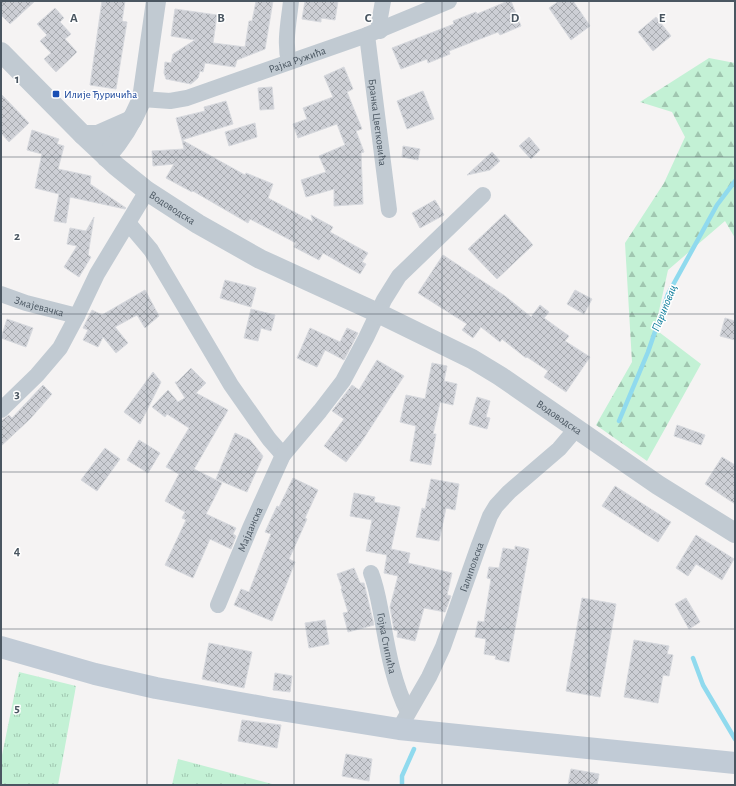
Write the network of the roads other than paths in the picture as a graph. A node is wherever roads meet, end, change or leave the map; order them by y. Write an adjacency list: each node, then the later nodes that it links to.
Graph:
1 (156, 1): 8 (street)
2 (292, 1): 7 (street)
3 (383, 1): 5 (street, Бранка Цветковића)
4 (449, 1): 5 (street, Рајка Ружића)
5 (374, 33): 7 (street, Рајка Ружића); 14 (street, Бранка Цветковића)
6 (1, 52): 10 (street, Водоводска)
7 (289, 62): 8 (street, Рајка Ружића)
8 (142, 99): 9 (street); 11 (street)
9 (132, 120): 10 (street); 11 (street)
10 (83, 135): 11 (street, Водоводска)
11 (111, 161): 12 (street, Водоводска)
12 (147, 191): 15 (street); 17 (street, Водоводска)
13 (483, 195): 17 (street)
14 (388, 210)
15 (129, 224): 18 (street); 21 (street)
16 (1, 294): 18 (street, Змајевачка)
17 (378, 313): 20 (street, Водоводска); 21 (street)
18 (77, 316): 19 (street)
19 (1, 410)
20 (576, 429): 22 (street, Водоводска); 26 (street, Галипољска)
21 (283, 454): 24 (street, Мајданска)
22 (735, 532)
23 (371, 573): 26 (street, Гојка Стипића)
24 (218, 605)
25 (1, 647): 26 (main road)
26 (404, 720): 27 (main road)
27 (735, 763)

